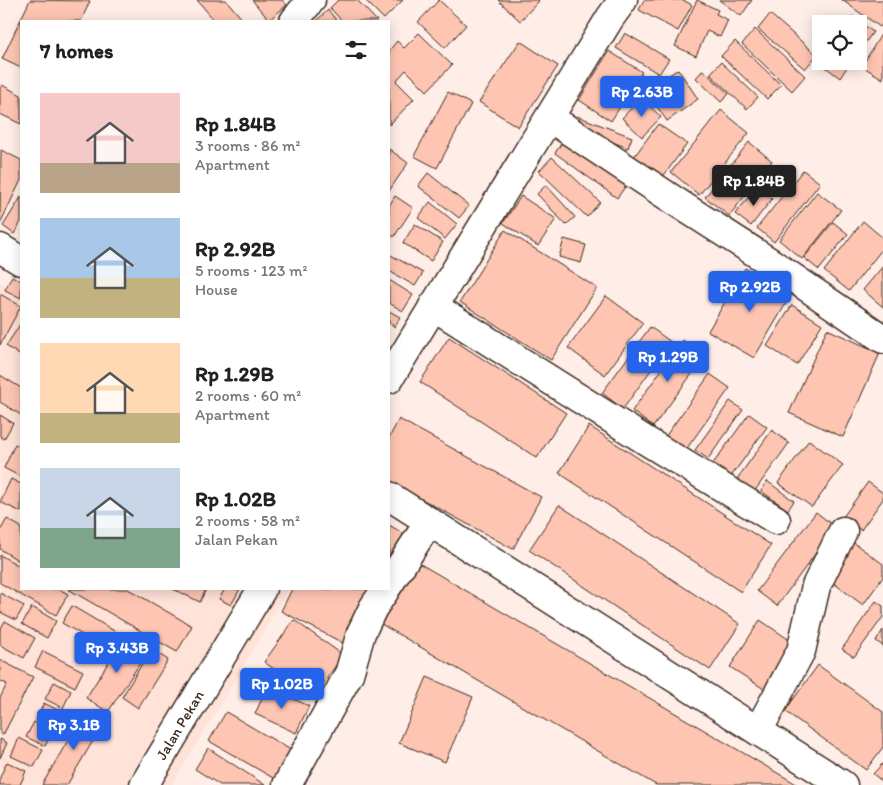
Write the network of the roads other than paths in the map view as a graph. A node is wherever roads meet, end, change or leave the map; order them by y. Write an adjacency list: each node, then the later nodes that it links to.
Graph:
1 (311, 0): 3 (street)
2 (623, 0): 4 (street)
3 (295, 20)
4 (550, 118): 7 (street); 8 (street)
5 (0, 248): 6 (street)
6 (20, 260)
7 (433, 306): 9 (street); 11 (street)
8 (883, 339)
9 (390, 378)
10 (390, 497): 12 (street)
11 (776, 520)
12 (429, 522): 14 (street); 17 (street)
13 (843, 531): 17 (street)
14 (390, 582)
15 (261, 590): 18 (street, Jalan Pekan)
16 (385, 590): 19 (street)
17 (758, 731): 20 (street)
18 (144, 785)
19 (287, 785)
20 (843, 785)

